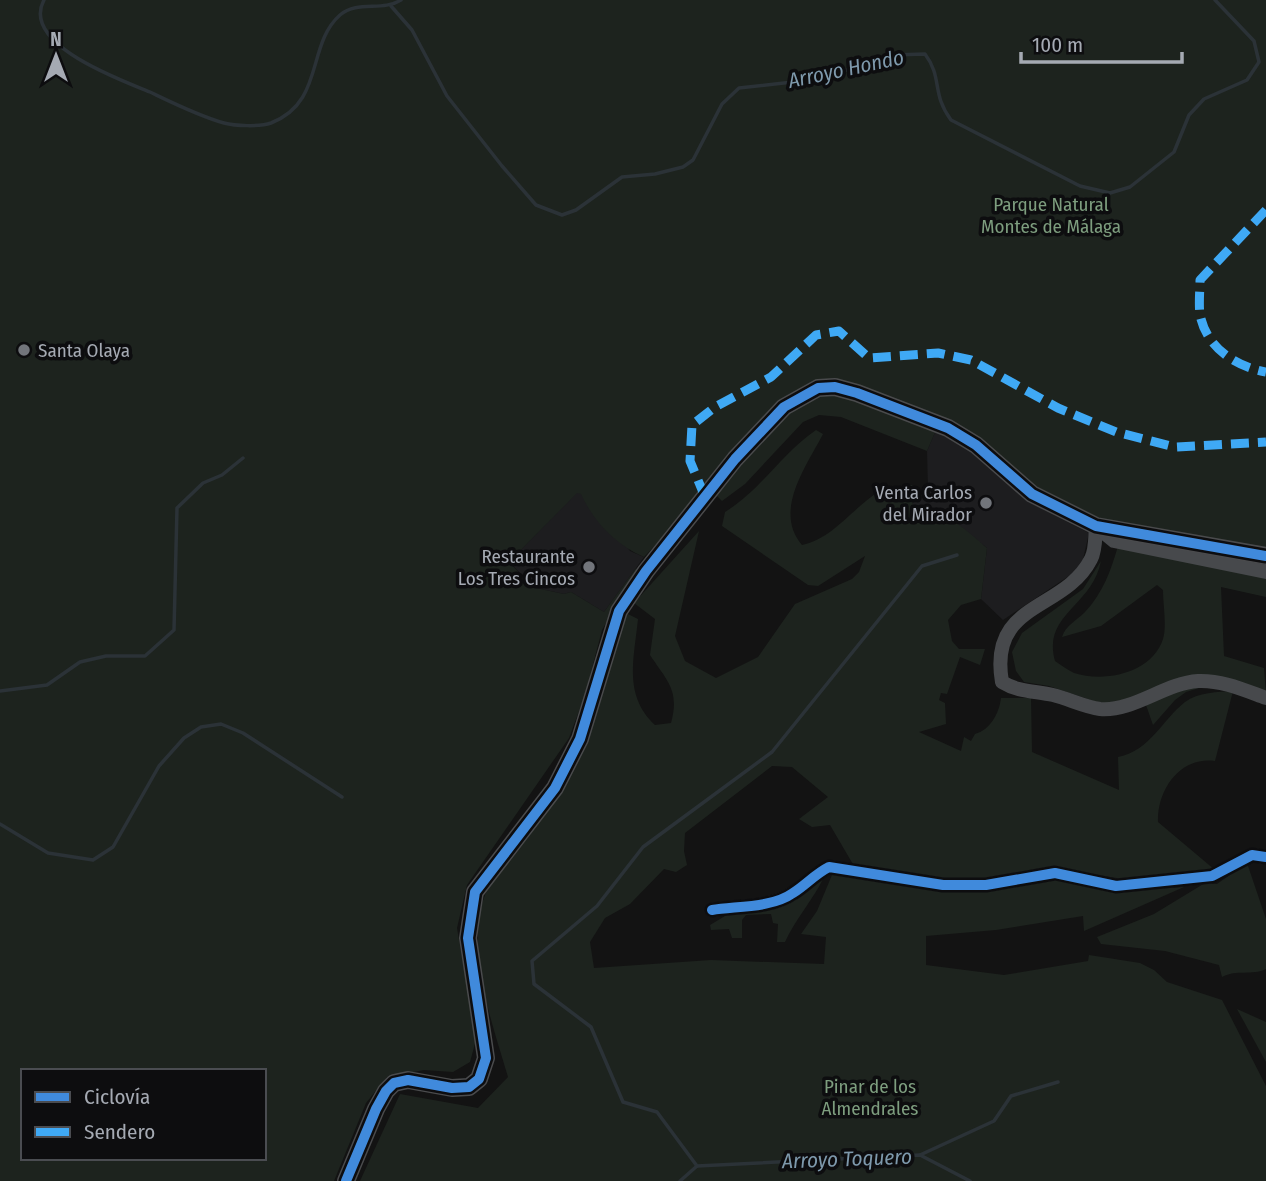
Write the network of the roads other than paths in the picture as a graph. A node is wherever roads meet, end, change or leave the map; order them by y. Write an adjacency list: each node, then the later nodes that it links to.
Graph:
1 (1096, 526): 2 (main road); 3 (street); 4 (street); 7 (main road)
2 (1266, 556)
3 (1266, 572)
4 (1266, 698)
5 (1266, 857): 6 (street)
6 (712, 910)
7 (346, 1181)

